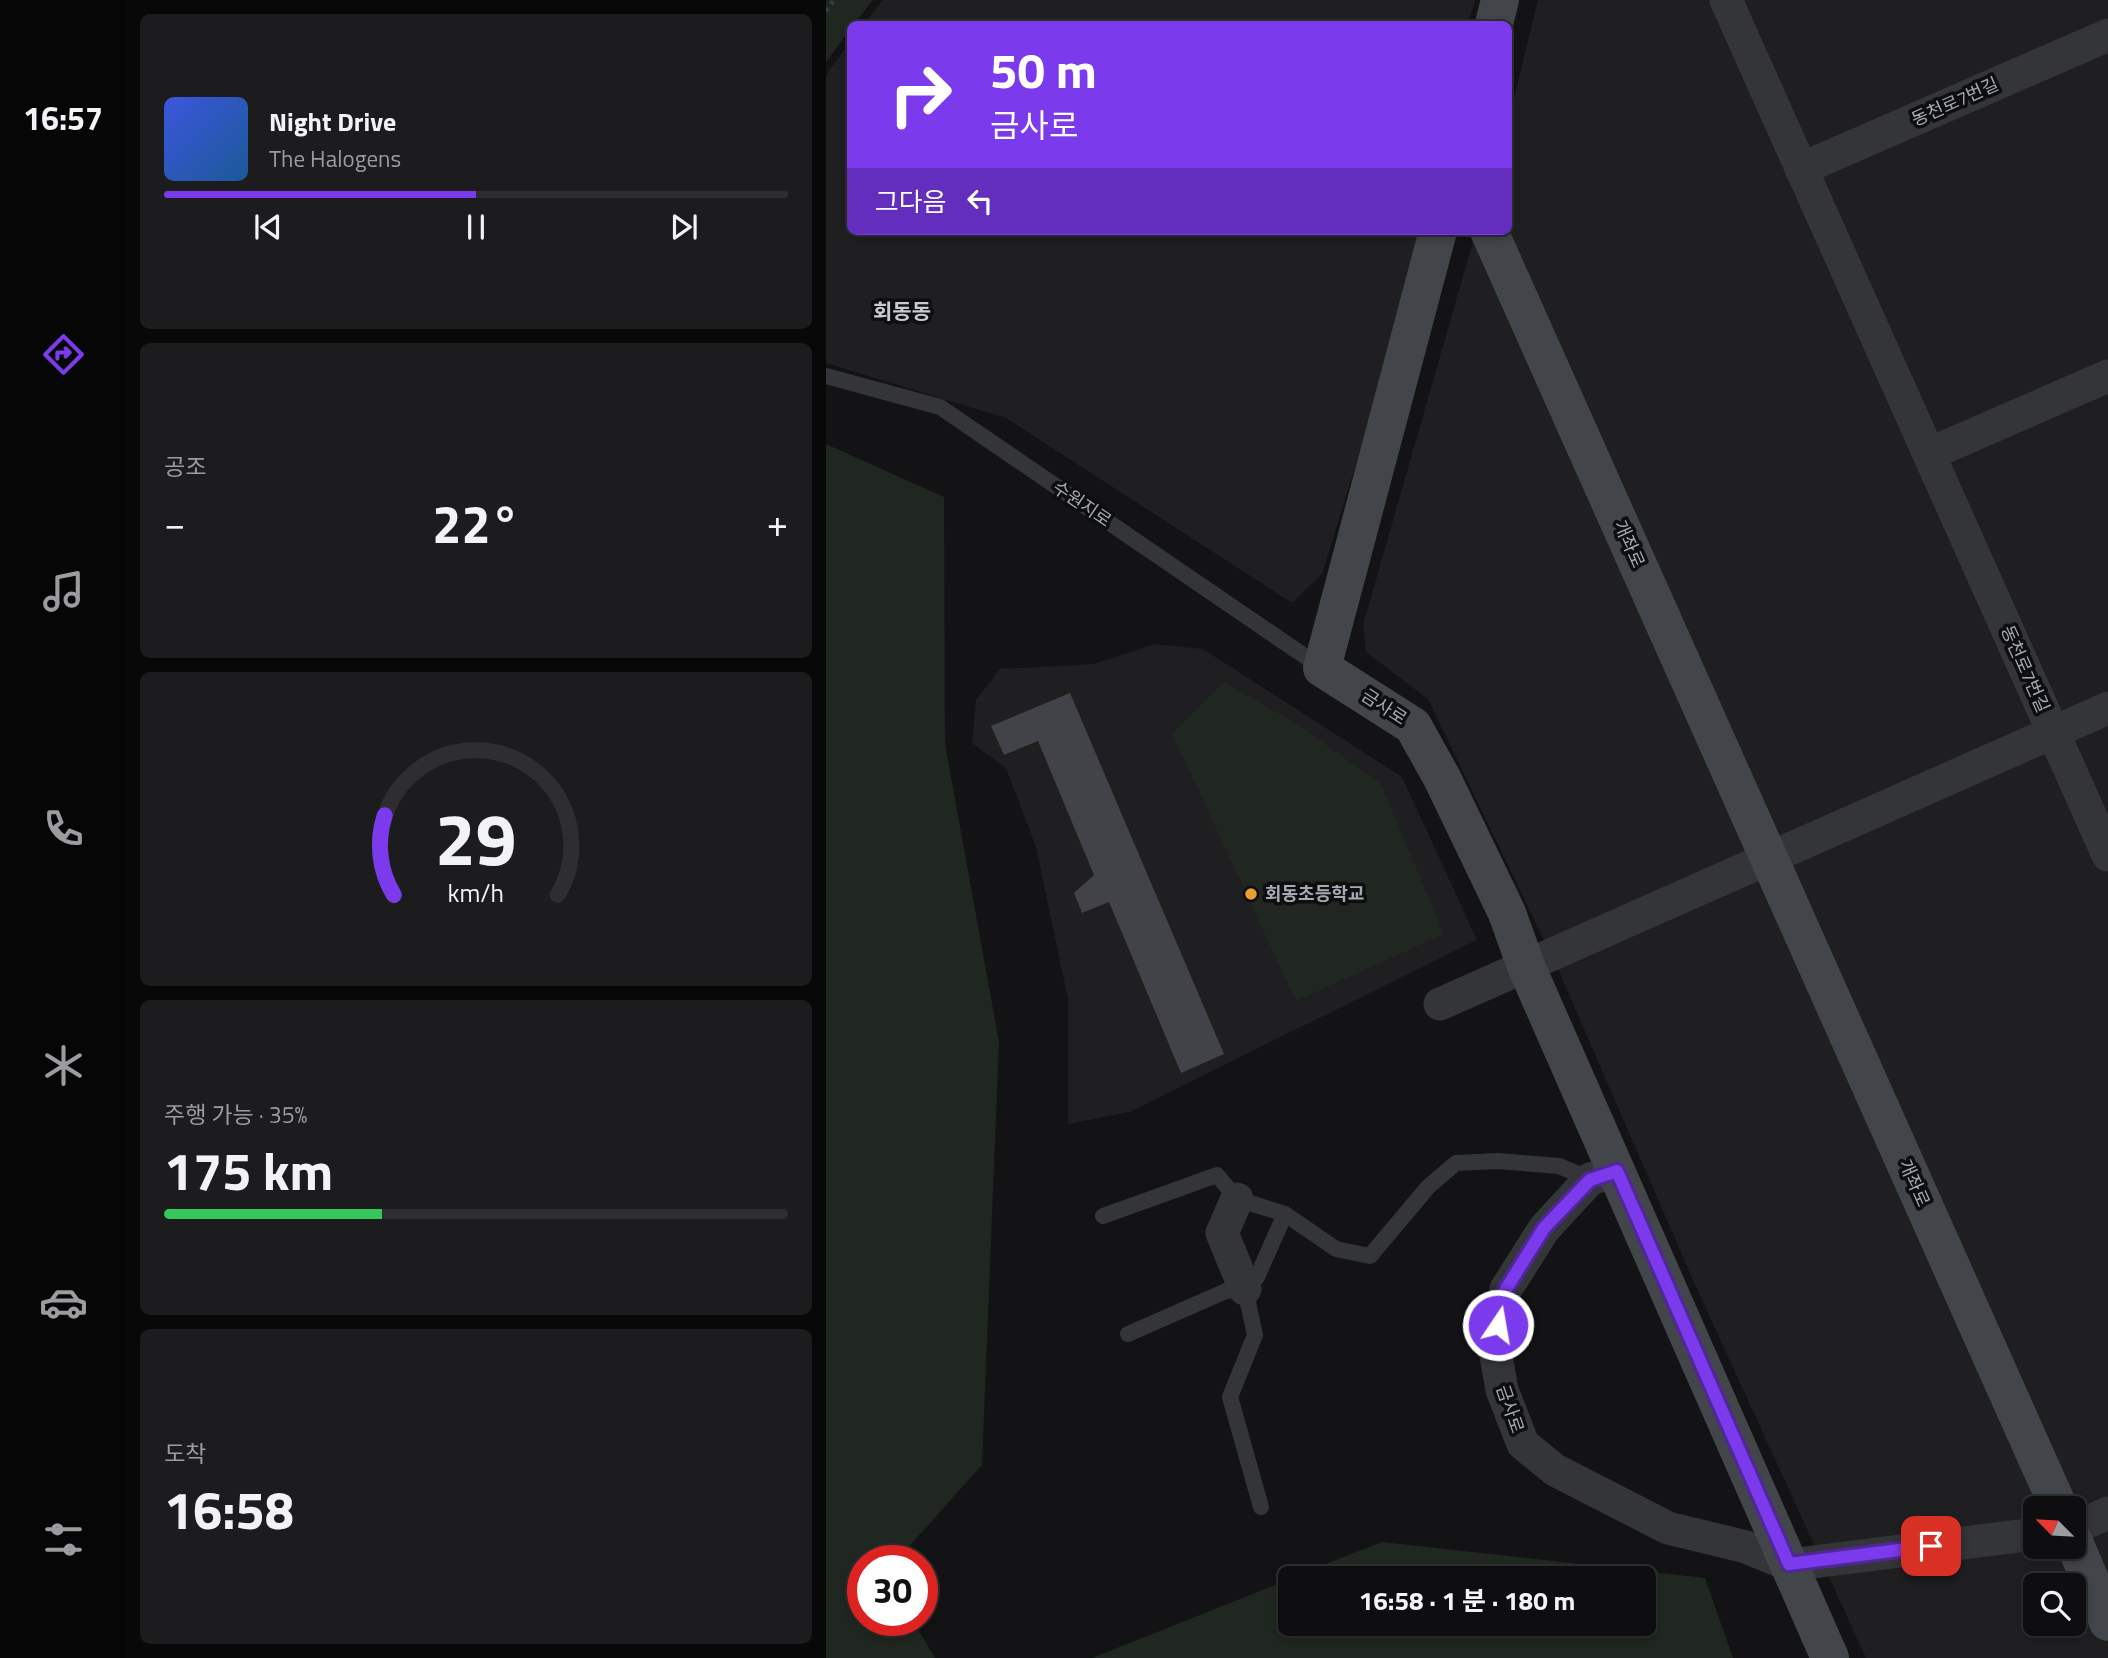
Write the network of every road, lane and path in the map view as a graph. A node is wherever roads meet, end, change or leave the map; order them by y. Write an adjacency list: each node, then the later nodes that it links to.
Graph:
1 (834, 0): 4 (path)
2 (1500, 0): 5 (main road)
3 (1726, 0): 7 (street, 동천로7번길)
4 (826, 12)
5 (1495, 21)
6 (2108, 35): 7 (street, 동천로7번길)
7 (1801, 169): 12 (street, 동천로7번길)
8 (1437, 235): 13 (main road)
9 (1491, 235): 17 (main road, 개좌로)
10 (826, 376): 13 (lane, 수원지로)
11 (2108, 376): 12 (street)
12 (1929, 454): 15 (street, 동천로7번길)
13 (1322, 668): 18 (main road, 금사로)
14 (2108, 708): 15 (street, 동천로7번길)
15 (2053, 732): 16 (street, 동천로7번길); 17 (street)
16 (2108, 855)
17 (1769, 858): 18 (street); 26 (main road, 개좌로)
18 (1526, 966): 19 (street); 20 (main road, 금사로)
19 (1440, 1004)
20 (1604, 1175): 22 (lane); 32 (main road, 금사로); 32 (street, 금사로)
21 (1237, 1199): 22 (lane); 23 (lane); 24 (street)
22 (1285, 1214): 24 (lane)
23 (1103, 1216)
24 (1245, 1289): 25 (lane); 27 (lane)
25 (1128, 1334)
26 (2054, 1496)
27 (1261, 1507)
28 (2108, 1513): 29 (street)
29 (2086, 1523)
30 (2023, 1535): 32 (street)
31 (2081, 1559): 33 (main road)
32 (1789, 1564): 34 (main road, 금사로)
33 (2108, 1622)
34 (1830, 1658)

